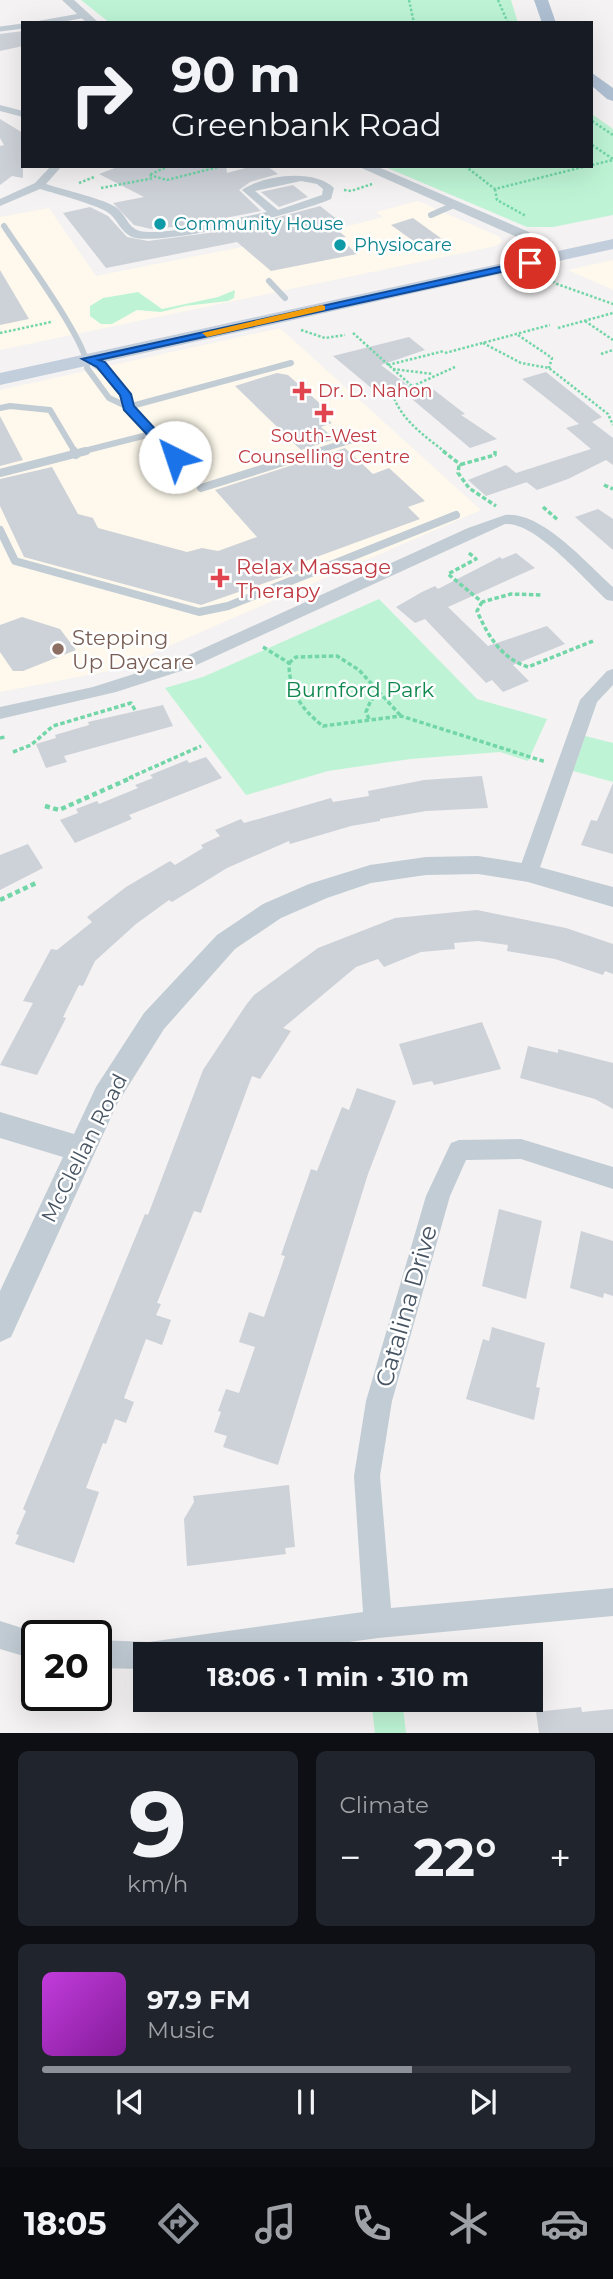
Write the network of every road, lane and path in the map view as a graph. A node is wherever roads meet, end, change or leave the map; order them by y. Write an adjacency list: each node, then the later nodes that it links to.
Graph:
1 (67, 0): 5 (street)
2 (409, 0): 7 (path)
3 (498, 0): 8 (path)
4 (541, 0): 9 (main road)
5 (90, 19): 6 (lane)
6 (66, 21)
7 (414, 21)
8 (507, 21)
9 (548, 21)
10 (21, 26): 11 (lane)
11 (0, 29)
12 (593, 79): 13 (main road)
13 (613, 96)
14 (593, 98): 15 (main road)
15 (613, 113)
16 (593, 122): 17 (path)
17 (613, 135)
18 (593, 146): 19 (path)
19 (613, 160): 20 (path)
20 (593, 165)
21 (55, 168): 32 (street)
22 (164, 168): 28 (path)
23 (215, 168): 28 (path)
24 (369, 168): 36 (street)
25 (468, 168): 34 (path)
26 (581, 168): 34 (path)
27 (94, 177): 30 (path)
28 (152, 177): 30 (path)
29 (71, 179): 30 (path)
30 (81, 182)
31 (378, 183): 33 (path)
32 (39, 185): 35 (street); 37 (street)
33 (329, 188): 37 (street); 37 (street)
34 (495, 189): 39 (path)
35 (0, 203)
36 (454, 205): 38 (lane); 42 (street)
37 (274, 212)
38 (431, 215)
39 (532, 219)
40 (4, 226): 64 (lane)
41 (613, 227): 42 (main road)
42 (536, 243): 44 (main road)
43 (613, 244): 46 (main road)
44 (425, 268): 46 (main road); 48 (main road)
45 (269, 281): 49 (lane)
46 (443, 281): 64 (main road)
47 (557, 284): 50 (path)
48 (324, 289)
49 (292, 296): 64 (main road)
50 (613, 304)
51 (613, 313): 53 (path)
52 (56, 321): 57 (path)
53 (585, 321): 56 (path); 61 (path)
54 (550, 325): 59 (path)
55 (290, 328): 60 (path)
56 (558, 328)
57 (0, 333)
58 (353, 333): 68 (path)
59 (517, 334): 62 (path); 70 (path)
60 (345, 335)
61 (613, 340)
62 (483, 343): 68 (path); 70 (path)
63 (613, 350): 65 (path)
64 (84, 352): 66 (main road); 73 (main road); 75 (lane); 75 (lane)
65 (601, 354)
66 (0, 361)
67 (291, 363): 75 (lane)
68 (387, 365): 71 (path)
69 (455, 367): 72 (path)
70 (549, 368): 78 (path)
71 (392, 369): 72 (path); 74 (path)
72 (434, 374): 74 (path)
73 (0, 379)
74 (413, 387): 85 (path)
75 (128, 407): 80 (lane)
76 (0, 408): 83 (lane)
77 (613, 413): 78 (path)
78 (608, 414): 79 (path)
79 (613, 425)
80 (155, 433): 83 (lane); 84 (lane)
81 (369, 435): 88 (lane)
82 (495, 451): 85 (path)
83 (76, 455): 86 (lane)
84 (175, 457)
85 (461, 465): 90 (path)
86 (0, 473)
87 (604, 485): 89 (path)
88 (201, 488)
89 (613, 488)
90 (497, 506)
91 (456, 515): 92 (lane)
92 (0, 530)
93 (456, 541): 95 (street); 96 (path); 97 (street)
94 (541, 595): 96 (path)
95 (613, 596)
96 (482, 602): 98 (path)
97 (246, 636): 99 (path); 103 (street)
98 (593, 641)
99 (289, 663): 101 (path); 105 (path)
100 (613, 675): 108 (street)
101 (380, 693): 104 (path); 105 (path)
102 (135, 710): 107 (path)
103 (0, 713)
104 (401, 716): 105 (path); 108 (path)
105 (369, 719)
106 (201, 746): 109 (path)
107 (13, 752)
108 (564, 767): 110 (street)
109 (45, 806)
110 (528, 873): 112 (street, McClellan Road); 115 (street, McClellan Road)
111 (36, 883): 113 (path)
112 (613, 897)
113 (0, 900)
114 (0, 1125): 115 (street)
115 (79, 1149): 117 (street, McClellan Road)
116 (613, 1178): 119 (street, Catalina Drive)
117 (0, 1326)
118 (613, 1602): 119 (street)
119 (378, 1624): 122 (street)
120 (0, 1634): 121 (street)
121 (21, 1641)
122 (244, 1642)
123 (112, 1654): 124 (street)
124 (133, 1655)

